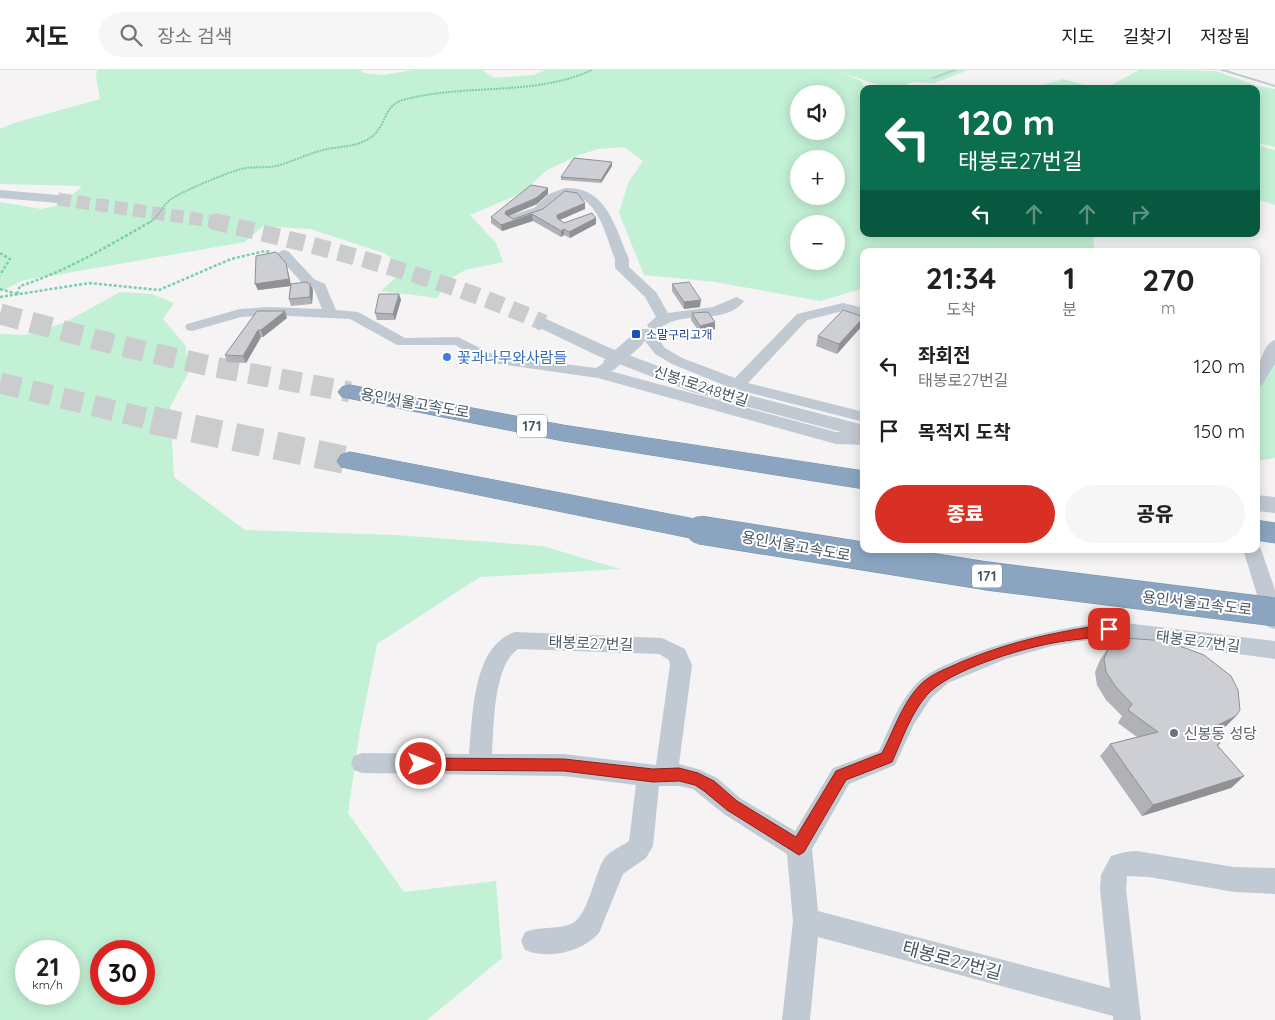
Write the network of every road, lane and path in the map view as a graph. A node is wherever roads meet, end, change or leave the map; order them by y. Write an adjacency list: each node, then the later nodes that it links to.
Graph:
1 (592, 70): 16 (path)
2 (956, 70): 4 (lane)
3 (1221, 70): 5 (lane)
4 (932, 78)
5 (1275, 86)
6 (574, 187): 9 (street); 11 (street)
7 (0, 194): 8 (street)
8 (58, 199)
9 (601, 209): 10 (street); 21 (street)
10 (585, 215)
11 (513, 219)
12 (0, 253): 14 (path)
13 (283, 254): 16 (path); 20 (street)
14 (0, 275)
15 (0, 289): 16 (path)
16 (17, 294): 17 (path)
17 (0, 297)
18 (737, 301): 21 (street)
19 (860, 312): 28 (street)
20 (331, 314): 23 (street); 26 (street)
21 (664, 320): 24 (street)
22 (544, 322): 31 (street, 신봉1로248번길)
23 (192, 327)
24 (641, 336): 26 (street, bridge); 28 (street)
25 (1275, 344): 27 (street)
26 (605, 369): 32 (street)
27 (1260, 376)
28 (737, 385): 30 (street)
29 (350, 392): 34 (highway, 용인서울고속도로 / 171)
30 (860, 416)
31 (860, 431)
32 (860, 440)
33 (350, 461): 40 (highway, 용인서울고속도로 / 171, bridge)
34 (860, 479)
35 (1260, 503): 36 (street)
36 (1275, 505)
37 (1260, 530): 38 (highway)
38 (1275, 532)
39 (1253, 553): 41 (street)
40 (1275, 612)
41 (1275, 621)
42 (1275, 650): 46 (street, 태봉로27번길)
43 (362, 763): 44 (street)
44 (480, 765): 45 (street); 45 (street, 태봉로27번길)
45 (657, 775): 46 (street); 49 (street, 태봉로27번길)
46 (799, 847): 48 (street)
47 (1275, 881): 50 (street, 태봉로27번길)
48 (806, 921): 50 (street, 태봉로27번길); 51 (street)
49 (534, 941)
50 (1127, 1013)
51 (796, 1020)

